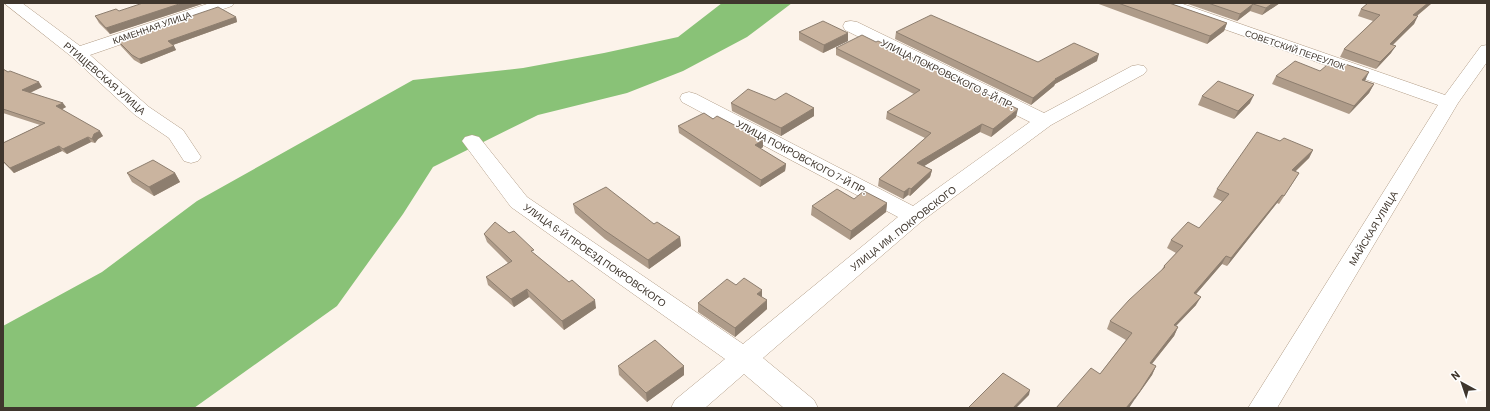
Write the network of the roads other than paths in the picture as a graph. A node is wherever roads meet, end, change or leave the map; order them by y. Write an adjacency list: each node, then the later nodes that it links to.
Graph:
1 (12, 3): 6 (street, РТИЩЕВСКАЯ УЛИЦА)
2 (226, 3): 6 (street, КАМЕННАЯ УЛИЦА)
3 (1165, 3): 9 (street, СОВЕТСКИЙ ПЕРЕУЛОК)
4 (851, 26): 10 (street, УЛИЦА ПОКРОВСКОГО 8-Й ПР.)
5 (1486, 52): 9 (street, МАЙСКАЯ УЛИЦА)
6 (78, 53): 12 (street, РТИЩЕВСКАЯ УЛИЦА)
7 (1138, 70): 10 (street, УЛИЦА ИМ. ПОКРОВСКОГО)
8 (689, 98): 13 (street, УЛИЦА ПОКРОВСКОГО 7-Й ПР.)
9 (1449, 103): 17 (street, МАЙСКАЯ УЛИЦА)
10 (1044, 121): 13 (street, УЛИЦА ИМ. ПОКРОВСКОГО)
11 (472, 141): 14 (street, УЛИЦА 6-Й ПРОЕЗД ПОКРОВСКОГО)
12 (191, 157)
13 (914, 216): 14 (street, УЛИЦА ИМ. ПОКРОВСКОГО)
14 (739, 356): 15 (street, УЛИЦА ИМ. ПОКРОВСКОГО); 16 (street, УЛИЦА 6-Й ПРОЕЗД ПОКРОВСКОГО)
15 (685, 408)
16 (804, 408)
17 (1262, 408)

